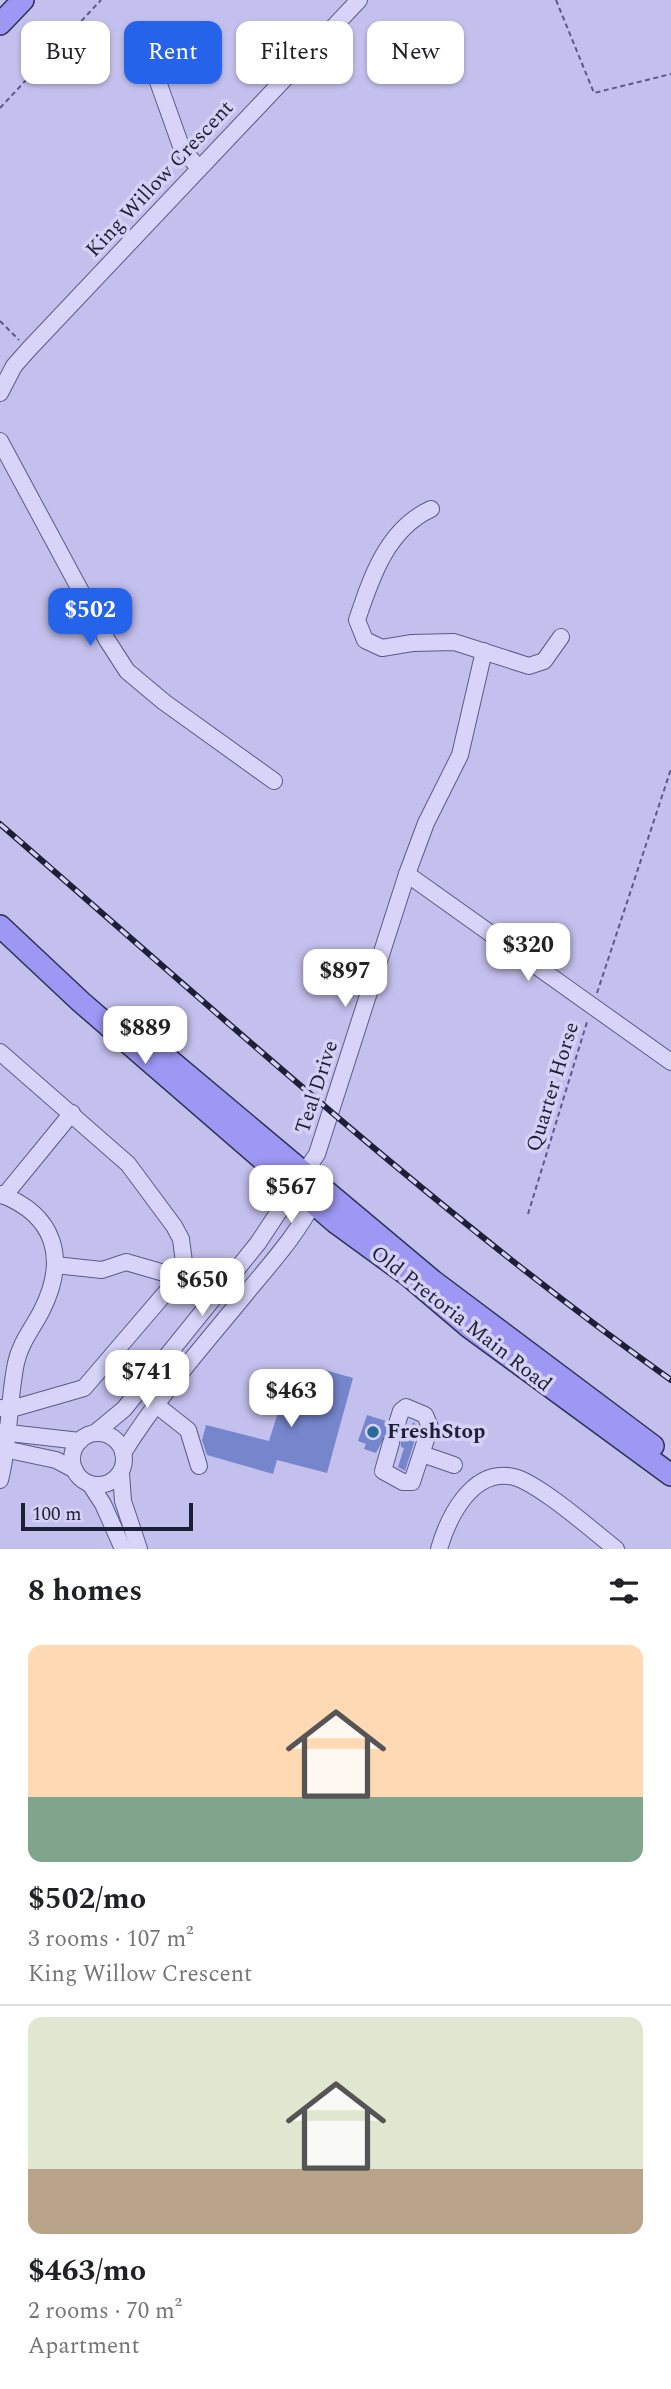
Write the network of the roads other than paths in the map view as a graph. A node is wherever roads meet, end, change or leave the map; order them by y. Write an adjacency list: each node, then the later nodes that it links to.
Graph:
1 (23, 0): 3 (main road)
2 (359, 0): 5 (street, King Willow Crescent)
3 (0, 24)
4 (159, 84): 5 (street)
5 (200, 168): 6 (street, King Willow Crescent)
6 (0, 394)
7 (0, 441): 11 (street)
8 (431, 509): 10 (street)
9 (561, 637): 10 (street)
10 (484, 651): 12 (street, Teal Drive)
11 (274, 781)
12 (407, 873): 15 (street); 17 (street, Teal Drive)
13 (4, 929): 18 (main road, Old Pretoria Main Road)
14 (0, 1052): 16 (street)
15 (671, 1062)
16 (72, 1113): 19 (street); 22 (street)
17 (317, 1154): 18 (street, Teal Drive); 20 (street, Teal Drive)
18 (298, 1180): 20 (main road, Old Pretoria Main Road); 25 (street, Teal Drive)
19 (2, 1195): 21 (street)
20 (317, 1196): 23 (street); 29 (main road, Old Pretoria Main Road); 34 (main road, Old Pretoria Main Road)
21 (55, 1265): 22 (street); 24 (street)
22 (178, 1278): 24 (street)
23 (155, 1404): 27 (street); 31 (street)
24 (7, 1405): 26 (street)
25 (88, 1437): 26 (street); 27 (street); 32 (street)
26 (4, 1441): 32 (street); 35 (street)
27 (123, 1452): 33 (street)
28 (422, 1454): 28 (street); 30 (street)
29 (671, 1458)
30 (454, 1465)
31 (199, 1466)
32 (75, 1470): 36 (street)
33 (121, 1473): 36 (street); 38 (street)
34 (671, 1475)
35 (0, 1480)
36 (90, 1484): 37 (street)
37 (123, 1549)
38 (139, 1549)
39 (439, 1549): 40 (street)
40 (616, 1549)

